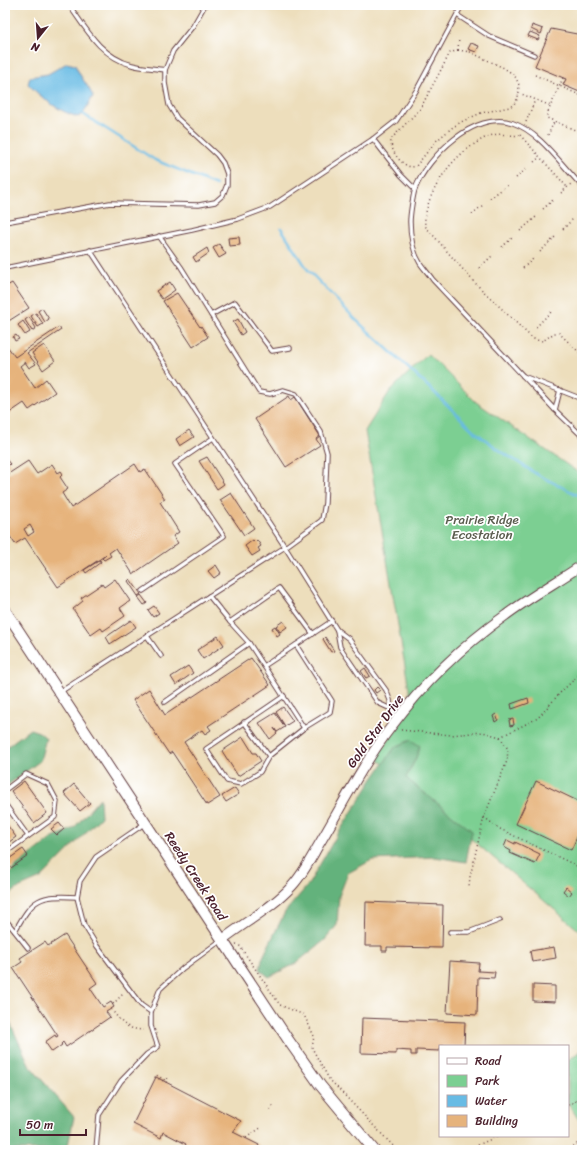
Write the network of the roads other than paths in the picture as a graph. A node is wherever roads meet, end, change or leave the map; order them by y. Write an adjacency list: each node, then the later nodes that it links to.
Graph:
1 (69, 5): 6 (lane)
2 (205, 5): 6 (lane)
3 (462, 5): 4 (lane)
4 (457, 15): 5 (lane); 7 (lane)
5 (534, 55)
6 (165, 70): 10 (lane)
7 (373, 139): 9 (lane); 11 (lane)
8 (582, 186): 9 (lane)
9 (415, 189): 16 (lane)
10 (5, 222)
11 (159, 236): 12 (lane); 14 (lane)
12 (90, 250): 13 (lane); 21 (lane)
13 (5, 268)
14 (211, 315): 15 (lane); 22 (lane)
15 (290, 348)
16 (522, 376): 17 (lane); 19 (lane)
17 (560, 390): 18 (lane); 19 (lane)
18 (582, 399)
19 (555, 410): 20 (lane)
20 (582, 436)
21 (214, 438): 22 (lane); 24 (lane)
22 (285, 547): 25 (lane); 27 (lane)
23 (582, 565): 40 (street, Gold Star Drive)
24 (143, 591)
25 (209, 596): 28 (lane); 31 (lane)
26 (5, 610): 36 (main road, Reedy Creek Road)
27 (332, 621): 29 (lane); 30 (lane)
28 (230, 622): 30 (lane); 32 (lane)
29 (337, 630): 39 (lane); 39 (lane)
30 (313, 634): 33 (lane)
31 (147, 636): 34 (lane); 36 (lane)
32 (249, 643): 35 (lane); 38 (lane)
33 (296, 645): 35 (lane); 42 (lane)
34 (161, 656)
35 (264, 666): 37 (lane)
36 (59, 693): 46 (main road, Reedy Creek Road)
37 (284, 696): 41 (lane); 42 (lane)
38 (165, 702)
39 (391, 709): 40 (lane)
40 (398, 718): 54 (street, Gold Star Drive)
41 (244, 722): 43 (lane); 43 (lane)
42 (304, 728): 43 (lane)
43 (269, 756)
44 (5, 790): 47 (lane)
45 (5, 804): 47 (lane)
46 (145, 823): 49 (lane); 54 (main road, Reedy Creek Road)
47 (28, 836): 48 (lane)
48 (5, 853)
49 (77, 897): 52 (lane); 56 (lane)
50 (5, 919): 52 (lane)
51 (500, 920): 53 (lane)
52 (15, 931): 55 (lane)
53 (450, 932)
54 (222, 940): 56 (lane); 58 (main road, Reedy Creek Road)
55 (28, 948)
56 (151, 1012): 57 (lane)
57 (96, 1150)
58 (374, 1150)

